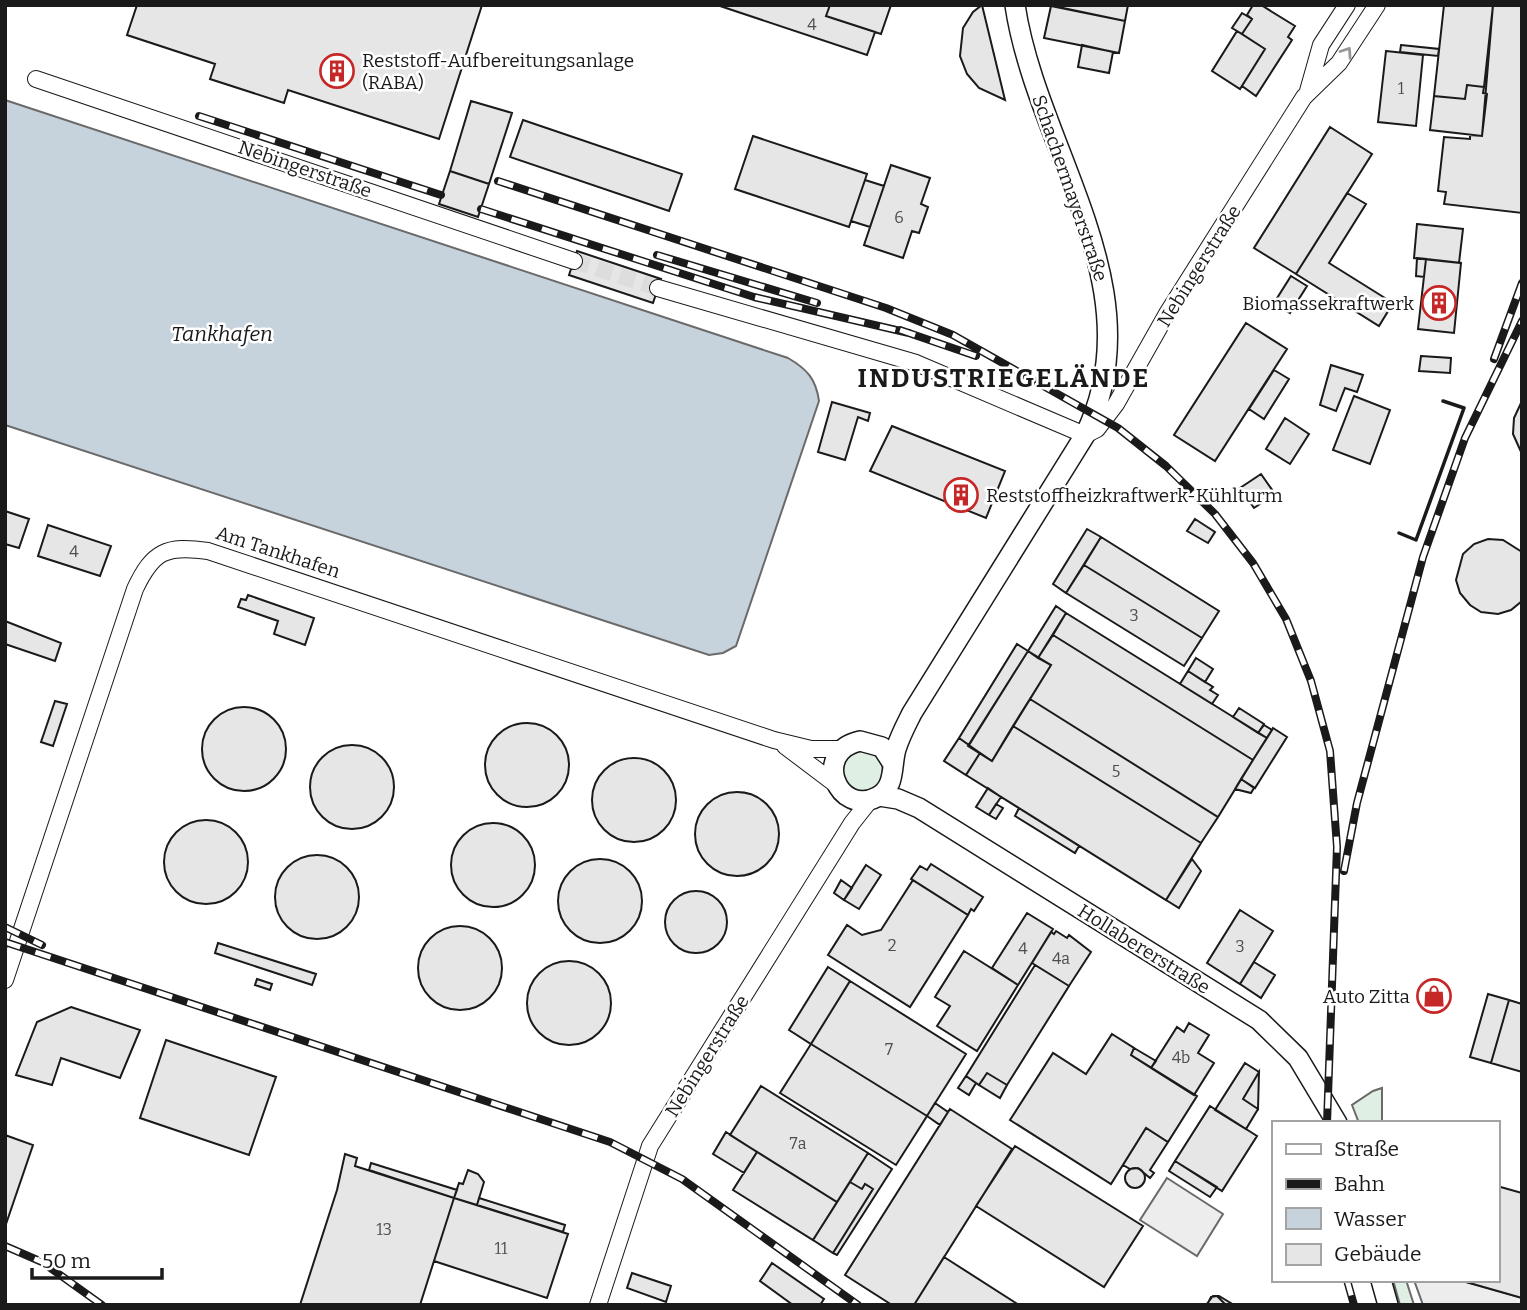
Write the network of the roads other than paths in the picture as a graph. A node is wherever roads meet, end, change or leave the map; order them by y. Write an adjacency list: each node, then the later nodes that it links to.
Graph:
1 (1015, 5): 8 (street, Schachermayerstraße)
2 (1348, 5): 5 (street, Nebingerstraße)
3 (1377, 5): 5 (street, Nebingerstraße, one-way to 3)
4 (36, 79): 6 (street, Nebingerstraße)
5 (1308, 91): 9 (street, Nebingerstraße)
6 (574, 261)
7 (658, 288): 9 (street)
8 (1094, 414): 9 (street, Nebingerstraße)
9 (1085, 435): 10 (street, Nebingerstraße)
10 (912, 713): 12 (street, Nebingerstraße); 14 (street, Nebingerstraße)
11 (774, 740): 13 (street, Am Tankhafen); 15 (street, Am Tankhafen); 19 (street, Am Tankhafen)
12 (870, 741): 13 (street); 14 (street)
13 (842, 749): 15 (street)
14 (893, 770): 16 (street, Nebingerstraße); 17 (street, Hollabererstraße)
15 (841, 790): 16 (street); 18 (street)
16 (875, 798): 17 (street, Hollabererstraße); 18 (street, Nebingerstraße)
17 (919, 808): 20 (street, Hollabererstraße)
18 (852, 823): 22 (street, Nebingerstraße)
19 (5, 980)
20 (1336, 1121)
21 (1382, 1282): 23 (street)
22 (598, 1305)
23 (1388, 1305)

